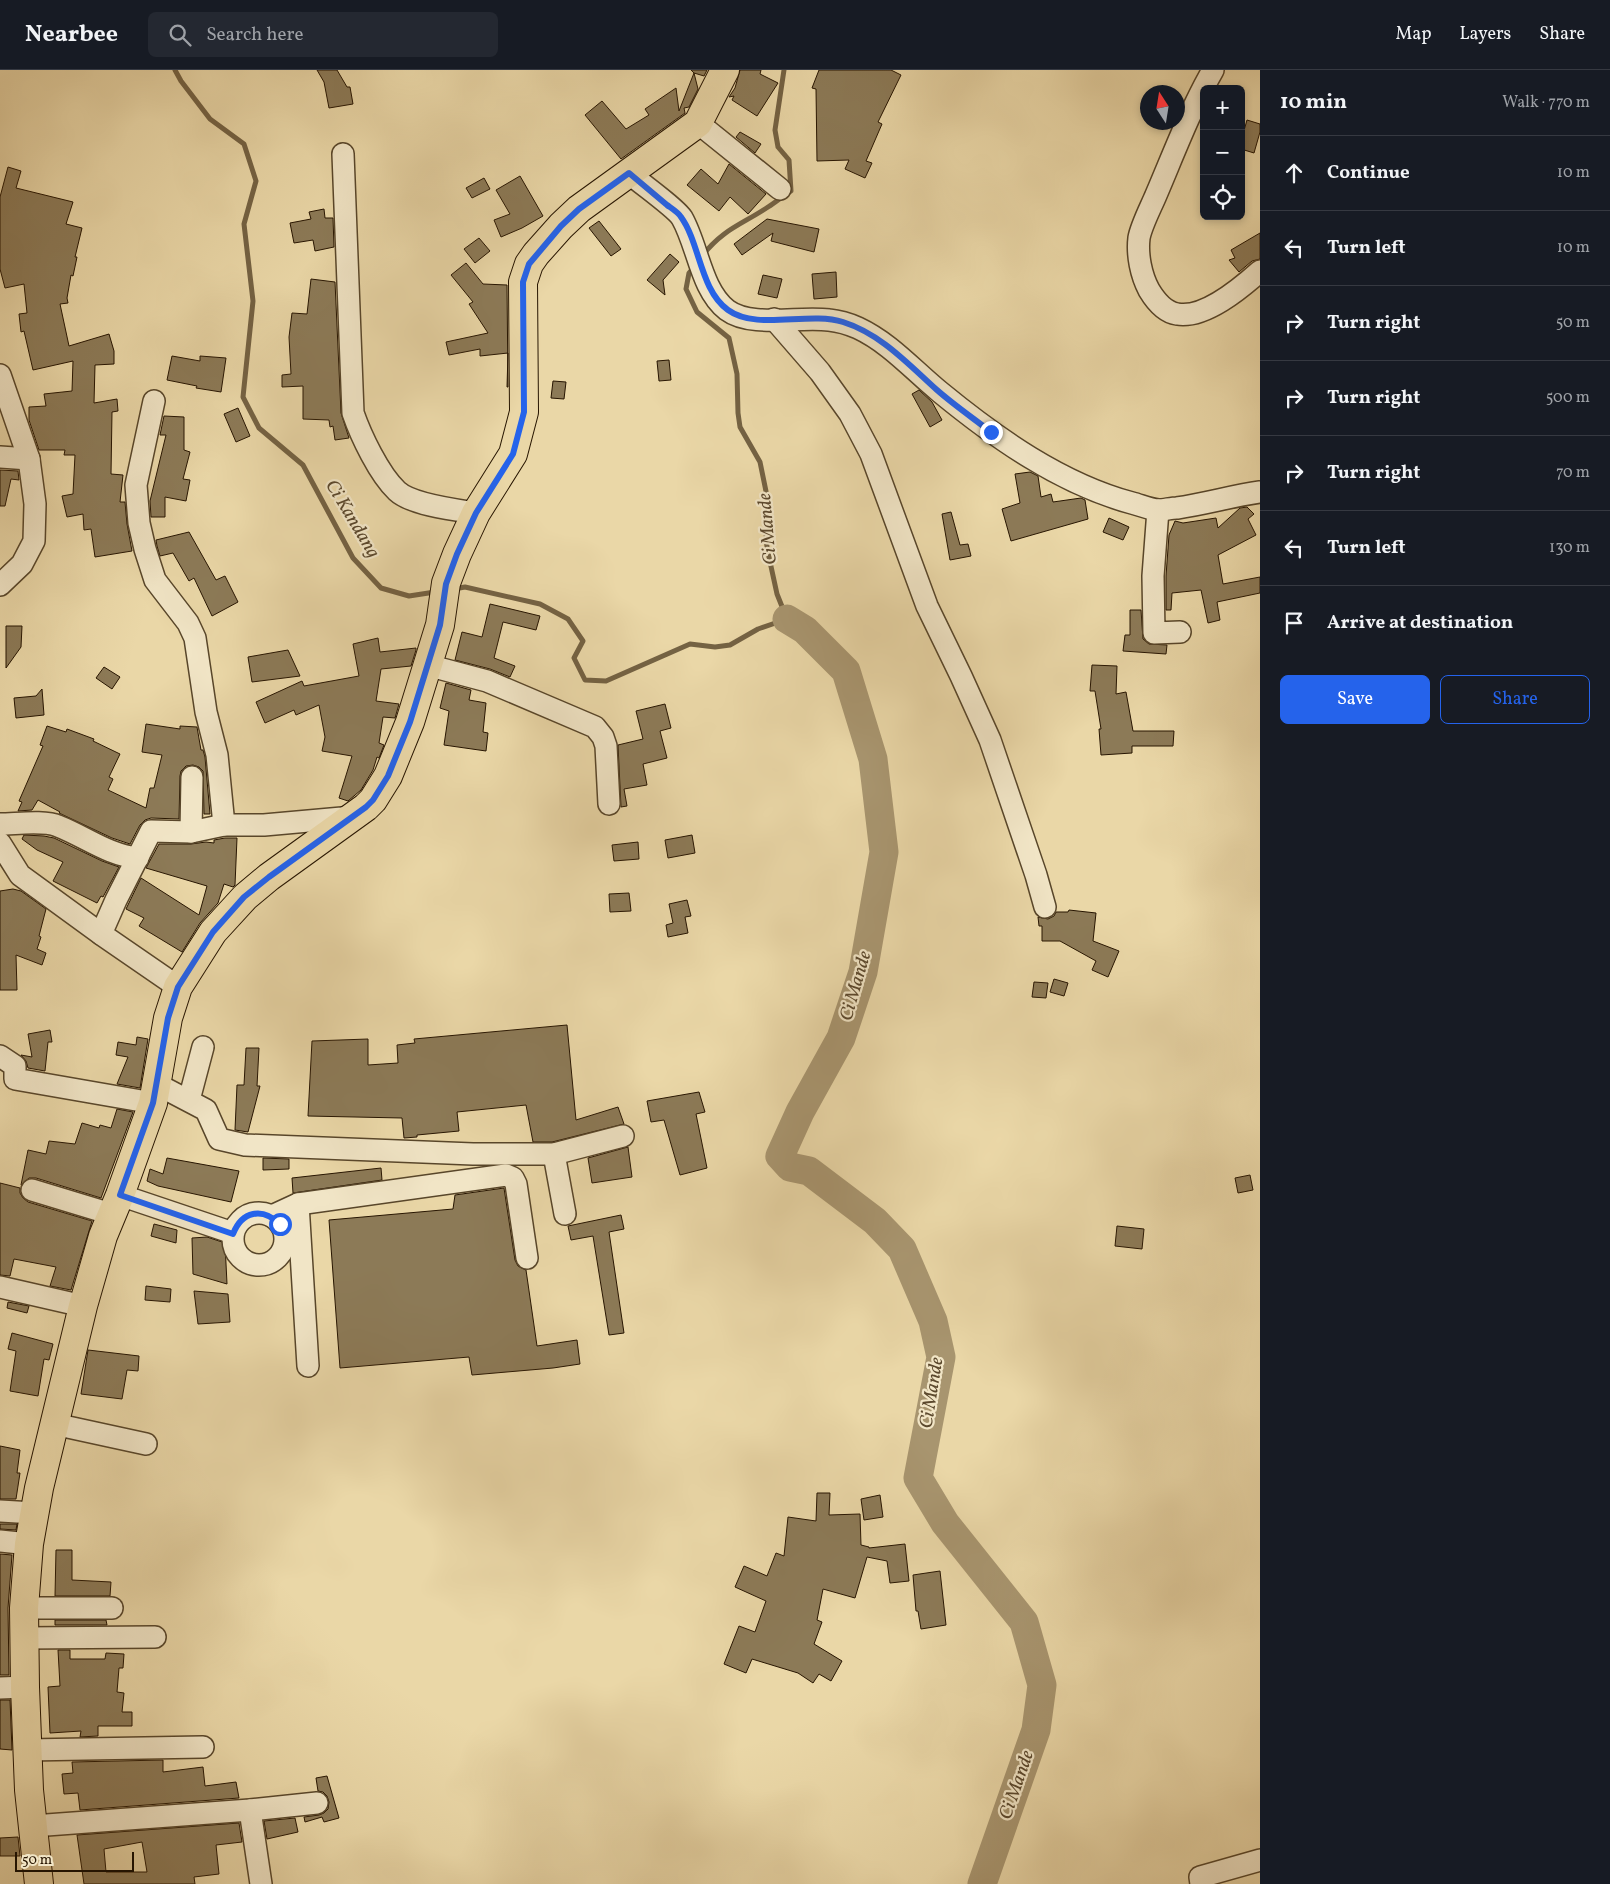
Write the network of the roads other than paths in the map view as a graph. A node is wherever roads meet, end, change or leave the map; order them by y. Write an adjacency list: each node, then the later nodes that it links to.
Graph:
1 (725, 70): 3 (main road)
2 (1213, 70): 7 (street)
3 (698, 123): 5 (main road); 6 (street)
4 (343, 154): 15 (street)
5 (629, 173): 8 (street); 15 (main road)
6 (780, 189)
7 (1260, 271)
8 (774, 319): 14 (street); 28 (street)
9 (0, 375): 12 (street)
10 (154, 401): 23 (street)
11 (0, 457): 12 (street)
12 (28, 459): 16 (street)
13 (1260, 492): 14 (street)
14 (1158, 510): 17 (street)
15 (476, 513): 18 (main road)
16 (0, 585)
17 (1180, 632)
18 (427, 665): 20 (street); 21 (main road)
19 (192, 777): 24 (street)
20 (609, 804)
21 (353, 817): 23 (street); 30 (main road)
22 (0, 824): 26 (street)
23 (224, 826): 24 (street)
24 (191, 832): 26 (street)
25 (0, 843): 27 (street)
26 (138, 858): 29 (street)
27 (10, 872): 29 (street)
28 (1045, 907)
29 (100, 934): 30 (street)
30 (178, 987): 33 (main road)
31 (203, 1047): 34 (street)
32 (0, 1056): 33 (street)
33 (155, 1093): 34 (street); 41 (main road)
34 (189, 1100): 36 (street)
35 (623, 1136): 37 (street)
36 (473, 1154): 37 (street); 38 (street)
37 (554, 1154): 42 (street)
38 (474, 1179): 40 (street); 46 (street)
39 (32, 1190): 41 (street)
40 (298, 1204): 43 (street); 47 (street)
41 (116, 1205): 44 (street); 49 (main road)
42 (565, 1214)
43 (272, 1216): 44 (street); 45 (street)
44 (233, 1234): 45 (street)
45 (277, 1258): 47 (street)
46 (527, 1258)
47 (303, 1268): 50 (street)
48 (0, 1287): 49 (street)
49 (83, 1306): 51 (main road)
50 (308, 1366)
51 (54, 1424): 52 (street); 54 (main road)
52 (146, 1444)
53 (0, 1511): 54 (street)
54 (34, 1513): 56 (main road)
55 (0, 1541): 56 (street)
56 (29, 1544): 57 (main road)
57 (24, 1608): 58 (street); 60 (main road)
58 (112, 1608)
59 (156, 1637): 60 (street)
60 (24, 1638): 61 (main road)
61 (12, 1687): 63 (main road)
62 (203, 1747): 63 (street)
63 (27, 1750): 66 (main road)
64 (317, 1803): 65 (street)
65 (250, 1810): 66 (street); 69 (street)
66 (33, 1826): 68 (main road)
67 (1260, 1860): 70 (street)
68 (39, 1884)
69 (261, 1884)
70 (1201, 1884)

